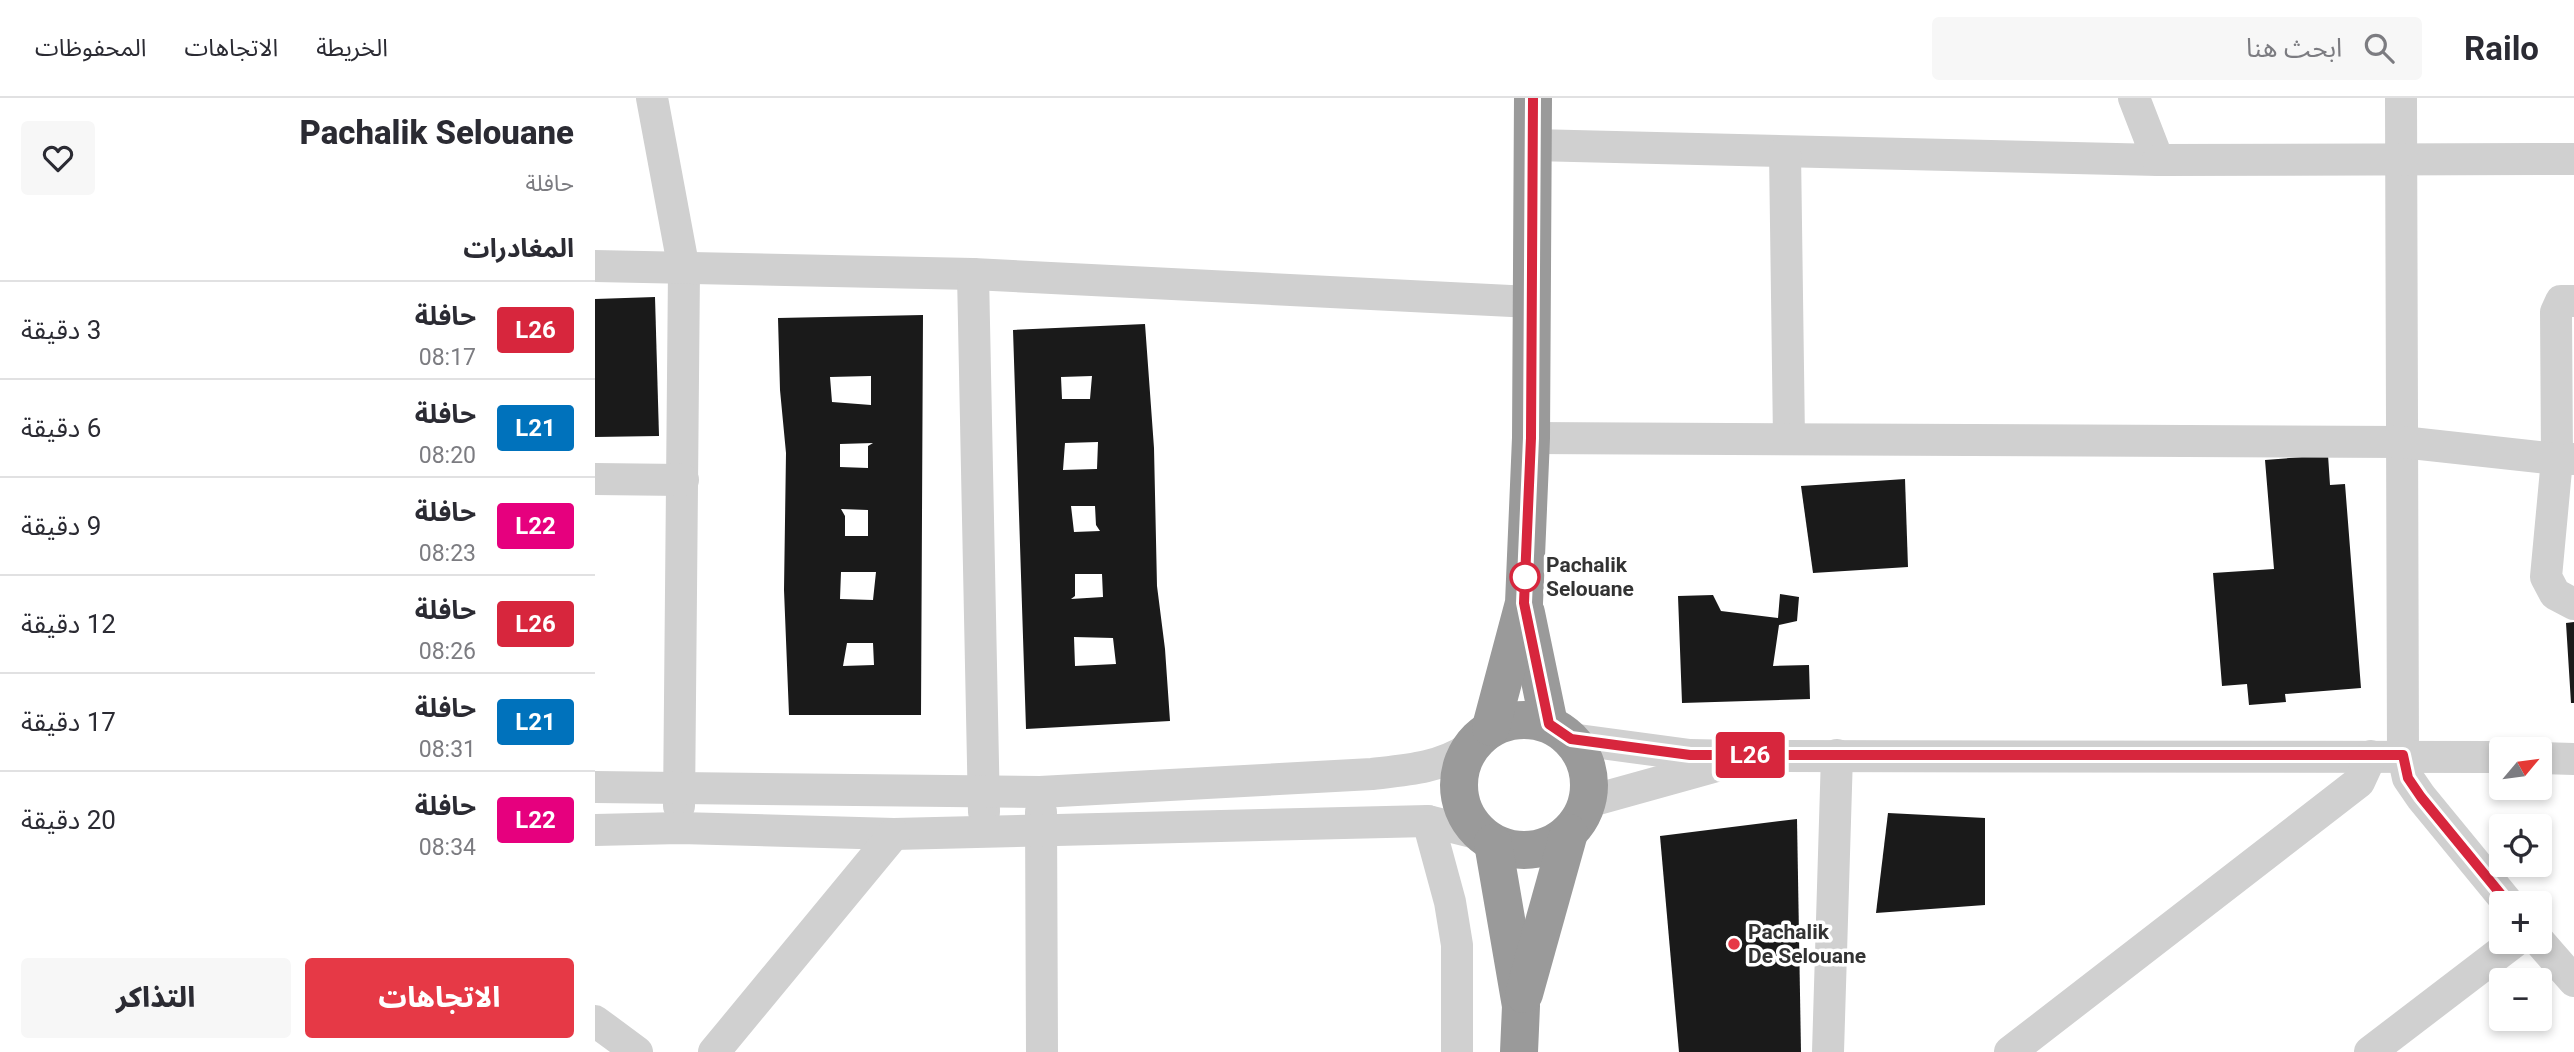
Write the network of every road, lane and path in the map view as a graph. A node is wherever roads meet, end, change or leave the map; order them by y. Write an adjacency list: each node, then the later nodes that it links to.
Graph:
1 (652, 98): 11 (street)
2 (1533, 98): 5 (highway)
3 (2134, 98): 9 (street)
4 (2401, 98): 7 (street)
5 (1533, 145): 6 (street); 14 (highway)
6 (1785, 152): 9 (street); 16 (street)
7 (2401, 157): 8 (street); 9 (street); 17 (street)
8 (2574, 159)
9 (2158, 160)
10 (595, 266): 11 (street)
11 (684, 270): 12 (street); 20 (street)
12 (973, 274): 14 (street); 35 (street)
13 (2574, 301): 18 (street)
14 (1529, 302): 15 (highway)
15 (1531, 438): 16 (street); 21 (highway)
16 (1789, 439): 17 (street)
17 (2402, 442): 18 (street); 27 (street)
18 (2566, 459): 22 (street)
19 (595, 479): 20 (street)
20 (683, 480): 33 (street)
21 (1524, 603): 23 (highway); 24 (highway)
22 (2574, 604)
23 (1560, 731): 24 (highway); 25 (street); 36 (highway)
24 (1480, 738): 34 (street); 43 (highway)
25 (1759, 755): 26 (street); 36 (street)
26 (1837, 755): 28 (street); 56 (street)
27 (2403, 755): 28 (street); 29 (street); 44 (street)
28 (2371, 756): 50 (street)
29 (2489, 757)
30 (2552, 758): 31 (street)
31 (2574, 759)
32 (595, 787): 33 (street)
33 (678, 787): 35 (street); 38 (street)
34 (1040, 792): 35 (street); 41 (street)
35 (984, 793): 40 (street)
36 (1578, 818): 43 (highway); 48 (highway)
37 (1428, 821): 41 (street); 43 (street); 54 (street)
38 (680, 828): 39 (street); 42 (street)
39 (595, 830)
40 (983, 832): 41 (street); 42 (street)
41 (1042, 832): 53 (street)
42 (894, 834): 52 (street)
43 (1486, 839): 48 (highway)
44 (2498, 891)
45 (2498, 954): 57 (street)
46 (2551, 954): 47 (street)
47 (2574, 981)
48 (1521, 1006): 55 (highway)
49 (595, 1021): 51 (street)
50 (2017, 1050)
51 (637, 1052)
52 (714, 1052)
53 (1042, 1052)
54 (1457, 1052)
55 (1519, 1052)
56 (1828, 1052)
57 (2370, 1052)

